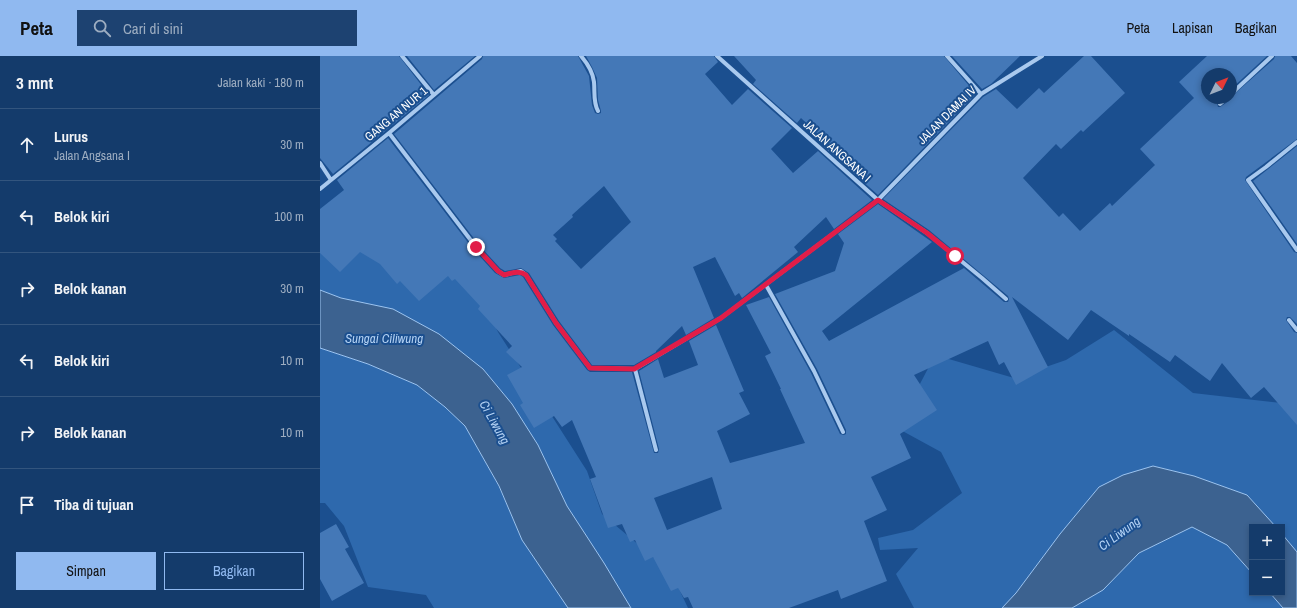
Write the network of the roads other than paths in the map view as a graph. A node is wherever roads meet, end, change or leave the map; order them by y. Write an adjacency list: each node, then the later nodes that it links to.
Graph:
1 (402, 56): 10 (street)
2 (480, 56): 10 (street, GANG AN NUR 1)
3 (581, 56): 11 (street)
4 (717, 56): 17 (street, JALAN ANGSANA I)
5 (947, 56): 9 (street)
6 (1042, 56): 9 (street, JALAN DAMAI IV)
7 (1272, 56): 8 (street)
8 (1237, 88)
9 (981, 94): 17 (street, JALAN DAMAI IV)
10 (434, 95): 12 (street, GANG AN NUR 1)
11 (598, 111)
12 (390, 133): 15 (street, GANG AN NUR 1); 23 (street)
13 (1297, 142): 18 (street)
14 (320, 164): 15 (street)
15 (331, 180): 16 (street, GANG AN NUR 1)
16 (320, 189)
17 (878, 200): 19 (street, JALAN DAMAI IV); 20 (street, JALAN ANGSANA I)
18 (1297, 250)
19 (766, 285): 23 (street, JALAN DAMAI IV); 24 (street)
20 (1006, 299)
21 (1289, 320): 22 (street)
22 (1297, 330)
23 (634, 369): 25 (street)
24 (843, 432)
25 (656, 450)

